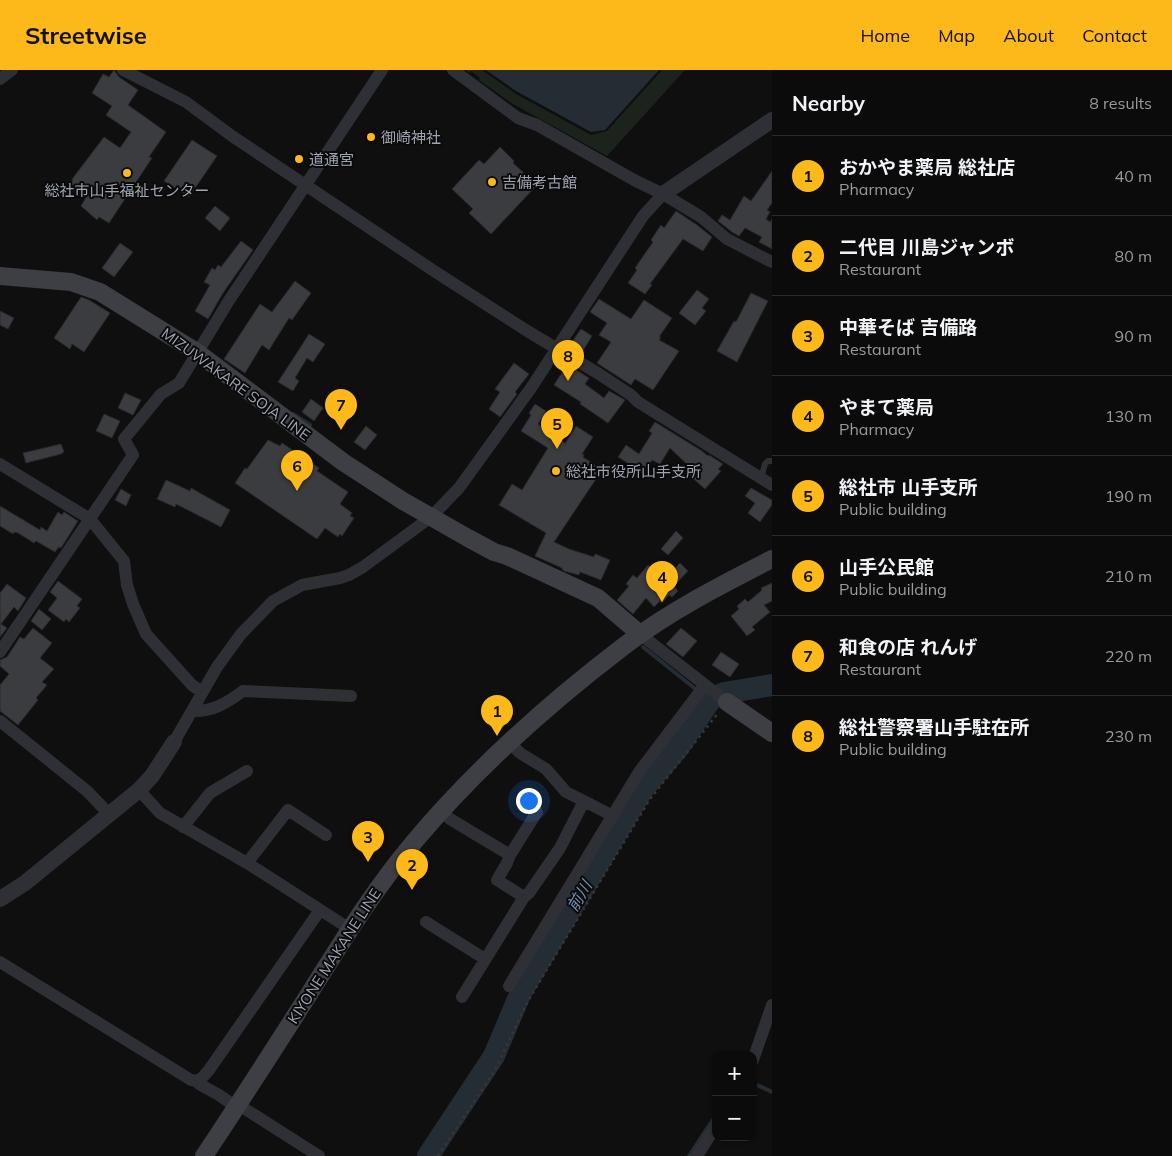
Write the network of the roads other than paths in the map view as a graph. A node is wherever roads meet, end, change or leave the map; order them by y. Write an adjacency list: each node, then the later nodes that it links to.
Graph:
1 (12, 70): 5 (street)
2 (123, 70): 7 (street)
3 (382, 70): 7 (street)
4 (453, 70): 8 (street)
5 (0, 79)
6 (772, 120): 8 (street)
7 (306, 185): 11 (street); 12 (street)
8 (663, 194): 9 (street); 11 (street)
9 (772, 262)
10 (0, 276): 12 (main road, MIZUWAKARE SOJA LINE)
11 (555, 348): 15 (street); 16 (street)
12 (198, 353): 16 (main road, MIZUWAKARE SOJA LINE); 17 (street)
13 (772, 461): 15 (lane)
14 (0, 464): 17 (street)
15 (767, 481)
16 (430, 517): 19 (main road, MIZUWAKARE SOJA LINE); 22 (street)
17 (90, 519): 20 (street); 22 (street)
18 (772, 559): 19 (main road, KIYONE MAKANE LINE)
19 (640, 634): 21 (street); 29 (main road, KIYONE MAKANE LINE)
20 (0, 652)
21 (702, 689): 24 (street); 36 (street)
22 (202, 692): 25 (street)
23 (351, 696): 25 (street)
24 (721, 698): 27 (main road)
25 (193, 711): 28 (street)
26 (0, 721): 35 (street)
27 (772, 733)
28 (174, 742): 31 (street)
29 (509, 742): 32 (street); 33 (main road, KIYONE MAKANE LINE)
30 (247, 771): 37 (street)
31 (139, 790): 35 (street); 37 (street)
32 (584, 801): 36 (street); 41 (street)
33 (441, 810): 39 (street); 45 (main road, KIYONE MAKANE LINE)
34 (537, 812): 39 (street)
35 (109, 814): 42 (street)
36 (614, 816): 48 (street)
37 (183, 827): 40 (street)
38 (326, 835): 40 (street)
39 (510, 855): 41 (street)
40 (247, 863): 43 (street)
41 (524, 897): 46 (street)
42 (0, 900)
43 (320, 910): 45 (street); 52 (street)
44 (426, 922): 46 (street)
45 (350, 929): 53 (main road, KIYONE MAKANE LINE)
46 (485, 959): 49 (street)
47 (0, 962): 52 (street)
48 (509, 986)
49 (462, 997)
50 (772, 1005): 51 (street)
51 (756, 1051)
52 (197, 1081): 53 (street)
53 (238, 1105): 55 (main road, KIYONE MAKANE LINE); 56 (street)
54 (712, 1132): 57 (street)
55 (204, 1156)
56 (319, 1156)
57 (697, 1156)

